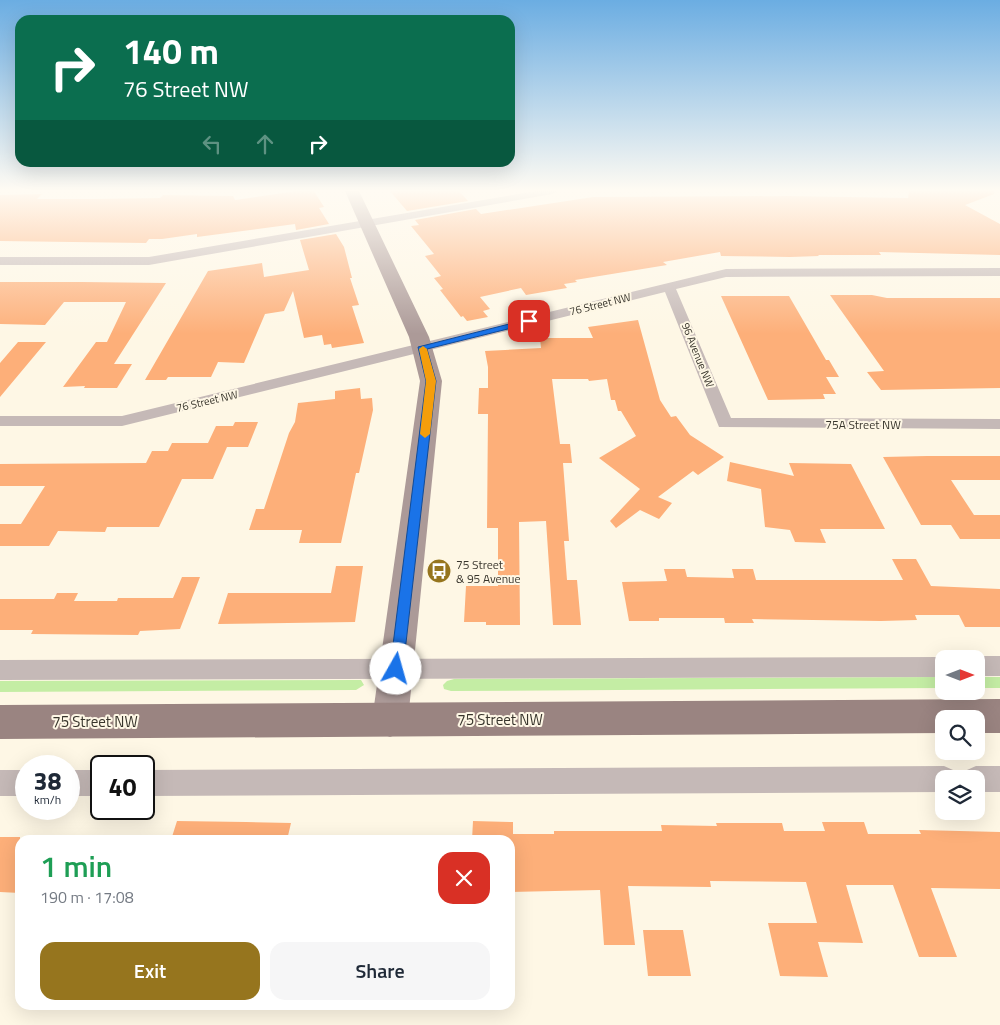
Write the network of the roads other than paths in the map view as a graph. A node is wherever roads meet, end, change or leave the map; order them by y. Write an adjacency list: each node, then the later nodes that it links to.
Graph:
1 (280, 239): 3 (street)
2 (375, 239): 6 (street)
3 (0, 261)
4 (1000, 272): 5 (street, 76 Street NW)
5 (669, 287): 6 (street, 76 Street NW); 8 (street, 96 Avenue NW)
6 (422, 347): 7 (street, 76 Street NW); 13 (street)
7 (0, 421)
8 (726, 423): 9 (street, 75A Street NW)
9 (1000, 424)
10 (985, 666): 11 (street)
11 (1000, 666)
12 (935, 667): 13 (street)
13 (396, 669): 14 (street); 16 (street)
14 (0, 670)
15 (1000, 716): 16 (main road, 75 Street NW)
16 (390, 720): 17 (main road, 75 Street NW)
17 (0, 722)
18 (935, 779): 23 (street)
19 (985, 779): 20 (street)
20 (1000, 779)
21 (0, 783): 22 (street)
22 (15, 783)
23 (155, 783)

